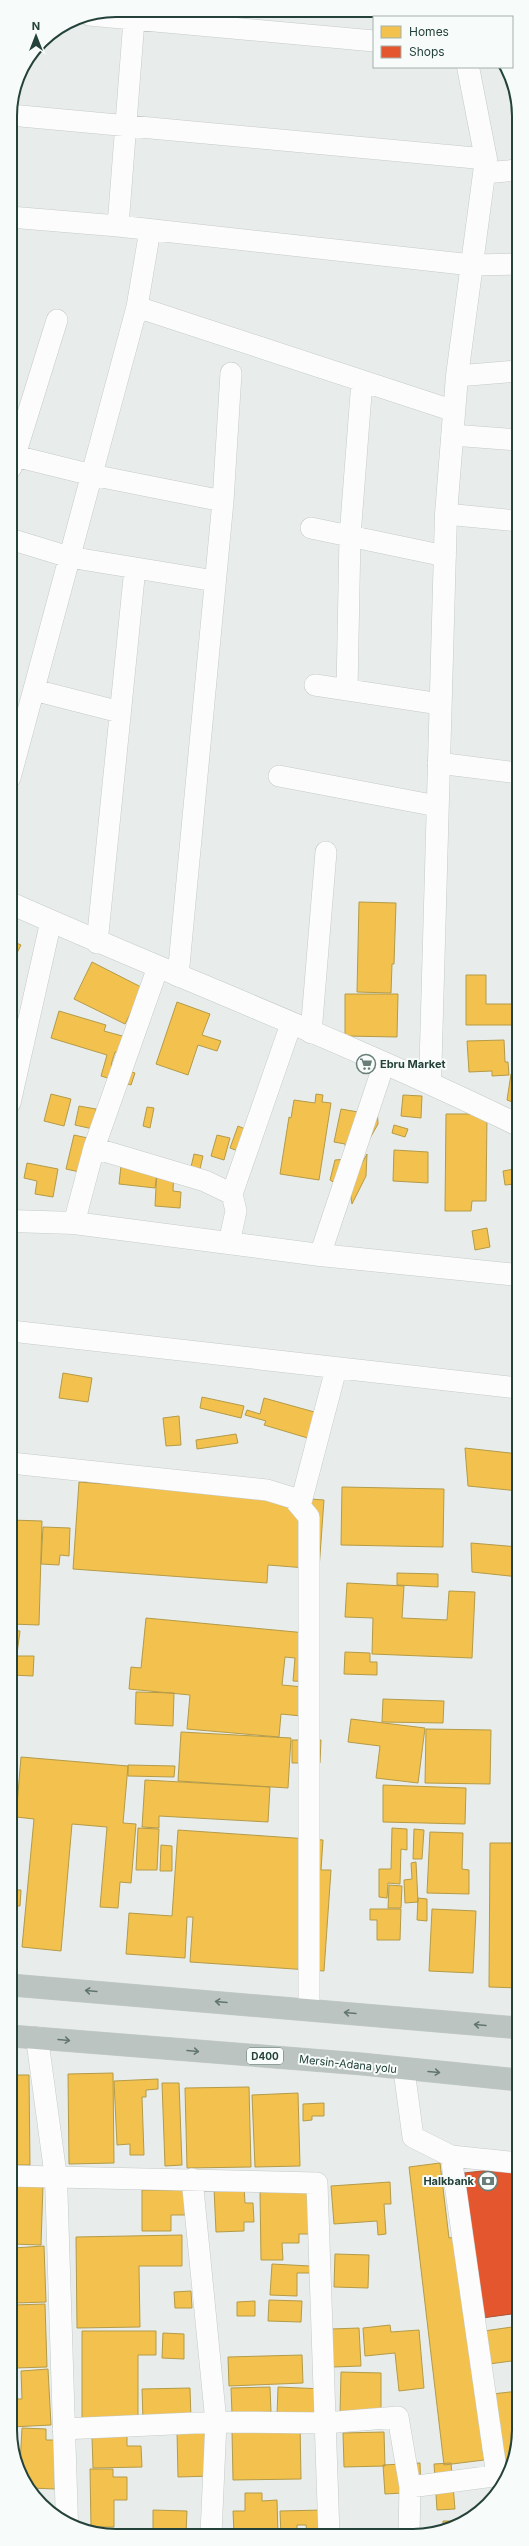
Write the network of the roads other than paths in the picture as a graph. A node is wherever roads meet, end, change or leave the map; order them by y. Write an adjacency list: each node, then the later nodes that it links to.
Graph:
1 (111, 17): 2 (street)
2 (134, 20): 3 (street); 6 (street)
3 (373, 41)
4 (468, 68): 7 (main road)
5 (17, 116): 6 (street)
6 (127, 126): 7 (street); 10 (street)
7 (485, 166): 8 (street); 13 (main road)
8 (512, 169)
9 (17, 218): 10 (street)
10 (118, 226): 11 (street)
11 (150, 230): 13 (street); 14 (street)
12 (512, 264): 13 (street)
13 (472, 265): 18 (main road)
14 (137, 307): 19 (street); 25 (street)
15 (58, 320): 23 (street)
16 (512, 371): 18 (street)
17 (231, 374): 26 (street)
18 (457, 376): 20 (main road)
19 (362, 381): 20 (street); 30 (street)
20 (454, 411): 21 (main road)
21 (452, 435): 22 (street); 27 (main road)
22 (512, 440)
23 (17, 447)
24 (17, 464): 25 (street)
25 (92, 475): 26 (street); 33 (street)
26 (223, 501): 35 (street)
27 (446, 514): 28 (street); 32 (main road)
28 (512, 520)
29 (311, 528): 30 (street)
30 (350, 536): 32 (street); 38 (street)
31 (17, 540): 33 (street)
32 (445, 556): 39 (main road)
33 (69, 557): 34 (street); 37 (street)
34 (135, 568): 35 (street); 40 (street)
35 (215, 581): 51 (street)
36 (315, 685): 38 (street)
37 (34, 690): 40 (street); 41 (street)
38 (347, 690): 39 (street)
39 (440, 704): 42 (main road)
40 (120, 712): 49 (street)
41 (17, 752)
42 (438, 763): 43 (street); 45 (main road)
43 (512, 772)
44 (279, 776): 45 (street)
45 (437, 806): 56 (main road)
46 (326, 852): 53 (street)
47 (17, 906): 48 (main road)
48 (52, 921): 49 (main road); 55 (street)
49 (97, 942): 50 (main road)
50 (158, 967): 51 (main road); 58 (street)
51 (178, 976): 52 (main road)
52 (291, 1024): 53 (main road); 59 (street)
53 (311, 1033): 54 (main road)
54 (384, 1064): 56 (main road); 64 (street)
55 (17, 1073)
56 (430, 1083): 57 (main road)
57 (512, 1123)
58 (94, 1148): 59 (street); 62 (street)
59 (232, 1194): 63 (street)
60 (17, 1209): 62 (main road)
61 (17, 1221): 62 (main road)
62 (74, 1223): 63 (main road)
63 (229, 1243): 64 (main road)
64 (320, 1255): 65 (main road)
65 (512, 1275)
66 (17, 1333): 67 (street)
67 (336, 1369): 68 (street); 70 (street)
68 (512, 1387)
69 (17, 1463): 70 (street)
70 (300, 1506): 72 (street)
71 (17, 1985): 72 (highway, one-way to 71)
72 (309, 2009): 73 (highway, one-way to 72)
73 (512, 2027)
74 (17, 2036): 75 (highway, Mersin-Adana yolu / D400)
75 (37, 2038): 76 (highway, Mersin-Adana yolu / D400, one-way to 76); 81 (main road)
76 (404, 2070): 77 (highway, Mersin-Adana yolu / D400, one-way to 77); 78 (street)
77 (512, 2079)
78 (451, 2156): 79 (street); 86 (street)
79 (512, 2162)
80 (17, 2176): 81 (street)
81 (56, 2178): 82 (street); 85 (main road)
82 (192, 2179): 83 (street); 84 (street)
83 (216, 2422): 84 (street); 85 (street); 90 (street)
84 (325, 2423): 88 (street); 91 (street)
85 (63, 2429): 89 (main road)
86 (503, 2472)
87 (501, 2475): 88 (street)
88 (410, 2487): 92 (street)
89 (67, 2516)
90 (211, 2529)
91 (329, 2529)
92 (409, 2529)

